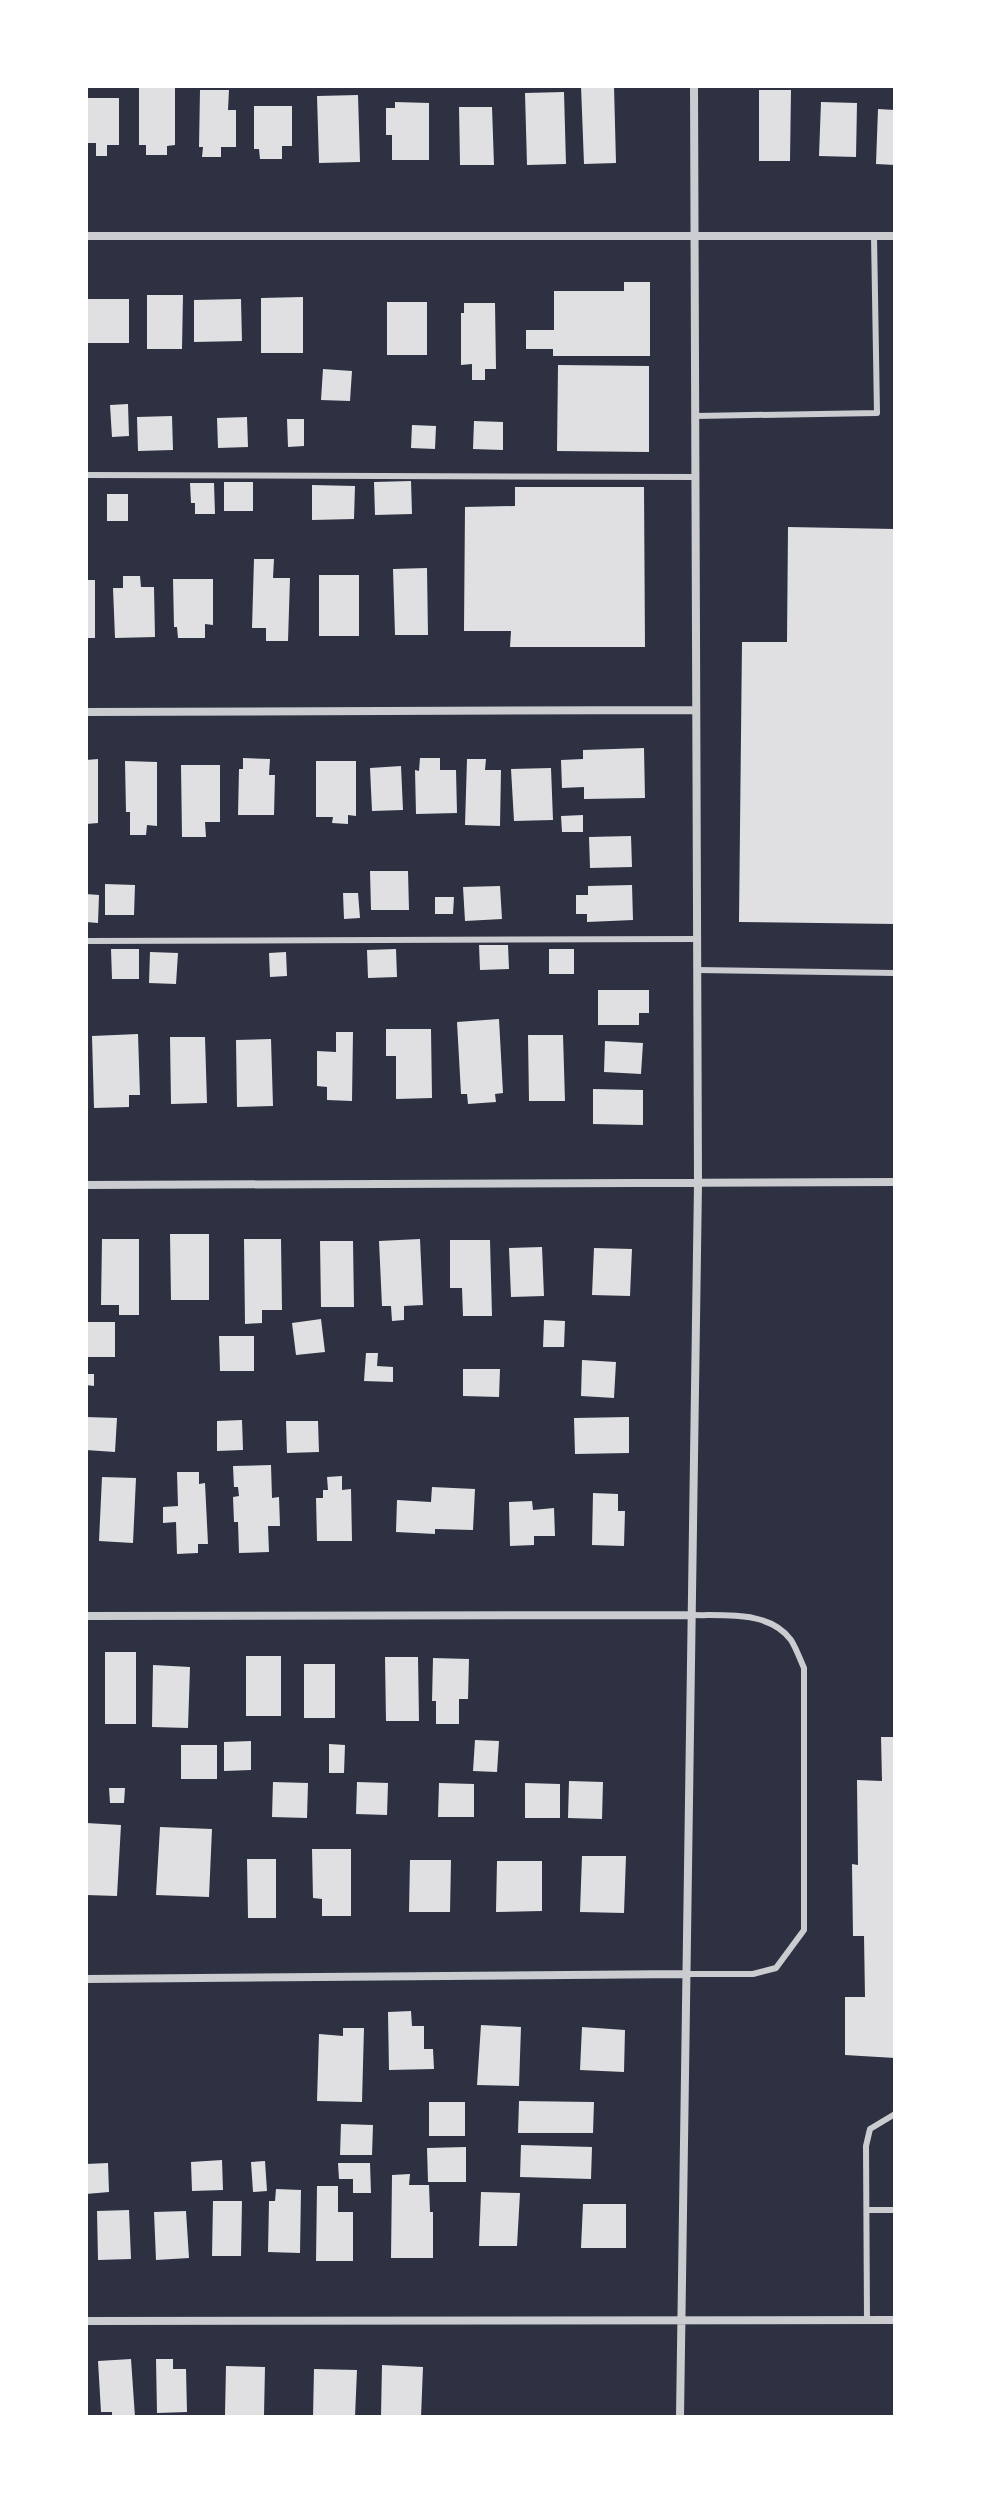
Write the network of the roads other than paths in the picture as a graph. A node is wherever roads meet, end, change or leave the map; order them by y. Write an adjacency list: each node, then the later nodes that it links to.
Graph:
1 (694, 86): 3 (street)
2 (86, 236): 3 (street)
3 (696, 236): 4 (street); 6 (street)
4 (874, 236): 5 (street); 6 (lane)
5 (895, 236)
6 (696, 416): 8 (street)
7 (86, 475): 8 (lane)
8 (696, 477): 9 (street)
9 (696, 710): 10 (street); 11 (street)
10 (86, 712)
11 (697, 939): 12 (lane); 13 (street)
12 (86, 941)
13 (697, 970): 14 (lane); 16 (street)
14 (895, 973)
15 (895, 1182): 16 (street)
16 (698, 1184): 17 (street); 18 (street)
17 (86, 1185)
18 (691, 1615): 19 (street); 20 (street); 20 (lane)
19 (86, 1616)
20 (685, 1974): 21 (street); 28 (street)
21 (86, 1979)
22 (895, 2114): 23 (lane)
23 (867, 2210): 24 (lane); 25 (lane)
24 (895, 2210)
25 (867, 2320): 26 (street); 28 (street)
26 (895, 2320)
27 (86, 2321): 28 (street)
28 (680, 2321): 29 (street)
29 (680, 2417)

